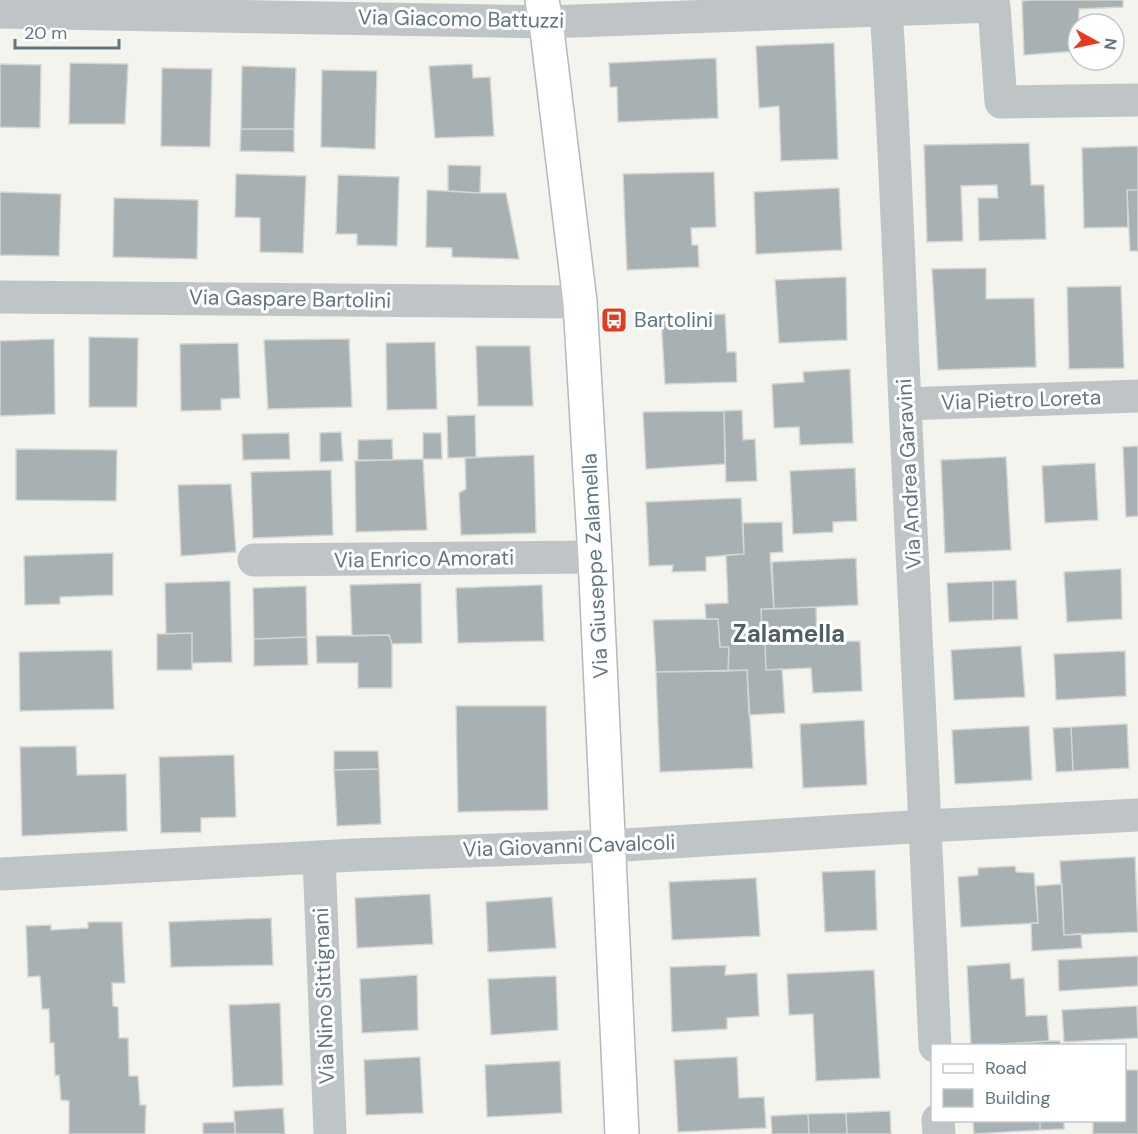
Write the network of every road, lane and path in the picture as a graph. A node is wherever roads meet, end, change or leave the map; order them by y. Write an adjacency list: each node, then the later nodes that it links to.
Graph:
1 (994, 3): 2 (street); 5 (street)
2 (886, 9): 3 (street, Via Giacomo Battuzzi); 9 (street, Via Andrea Garavini)
3 (544, 11): 4 (street, Via Giacomo Battuzzi); 7 (street, Via Giuseppe Zalamella)
4 (0, 12)
5 (1138, 100)
6 (0, 297): 7 (street, Via Gaspare Bartolini)
7 (580, 302): 10 (street, Via Giuseppe Zalamella)
8 (1138, 396): 9 (street, Via Pietro Loreta)
9 (905, 404): 13 (street, Via Andrea Garavini)
10 (595, 557): 11 (street, Via Enrico Amorati); 14 (street, Via Giuseppe Zalamella)
11 (254, 560)
12 (1138, 816): 13 (street, Via Giovanni Cavalcoli)
13 (926, 826): 14 (street, Via Giovanni Cavalcoli); 17 (street, Via Andrea Garavini)
14 (609, 846): 15 (street, Via Giovanni Cavalcoli); 19 (street, Via Giuseppe Zalamella)
15 (319, 857): 16 (street, Via Giovanni Cavalcoli); 18 (street, Via Nino Sittignani)
16 (0, 874)
17 (935, 1044)
18 (330, 1134)
19 (622, 1134)

